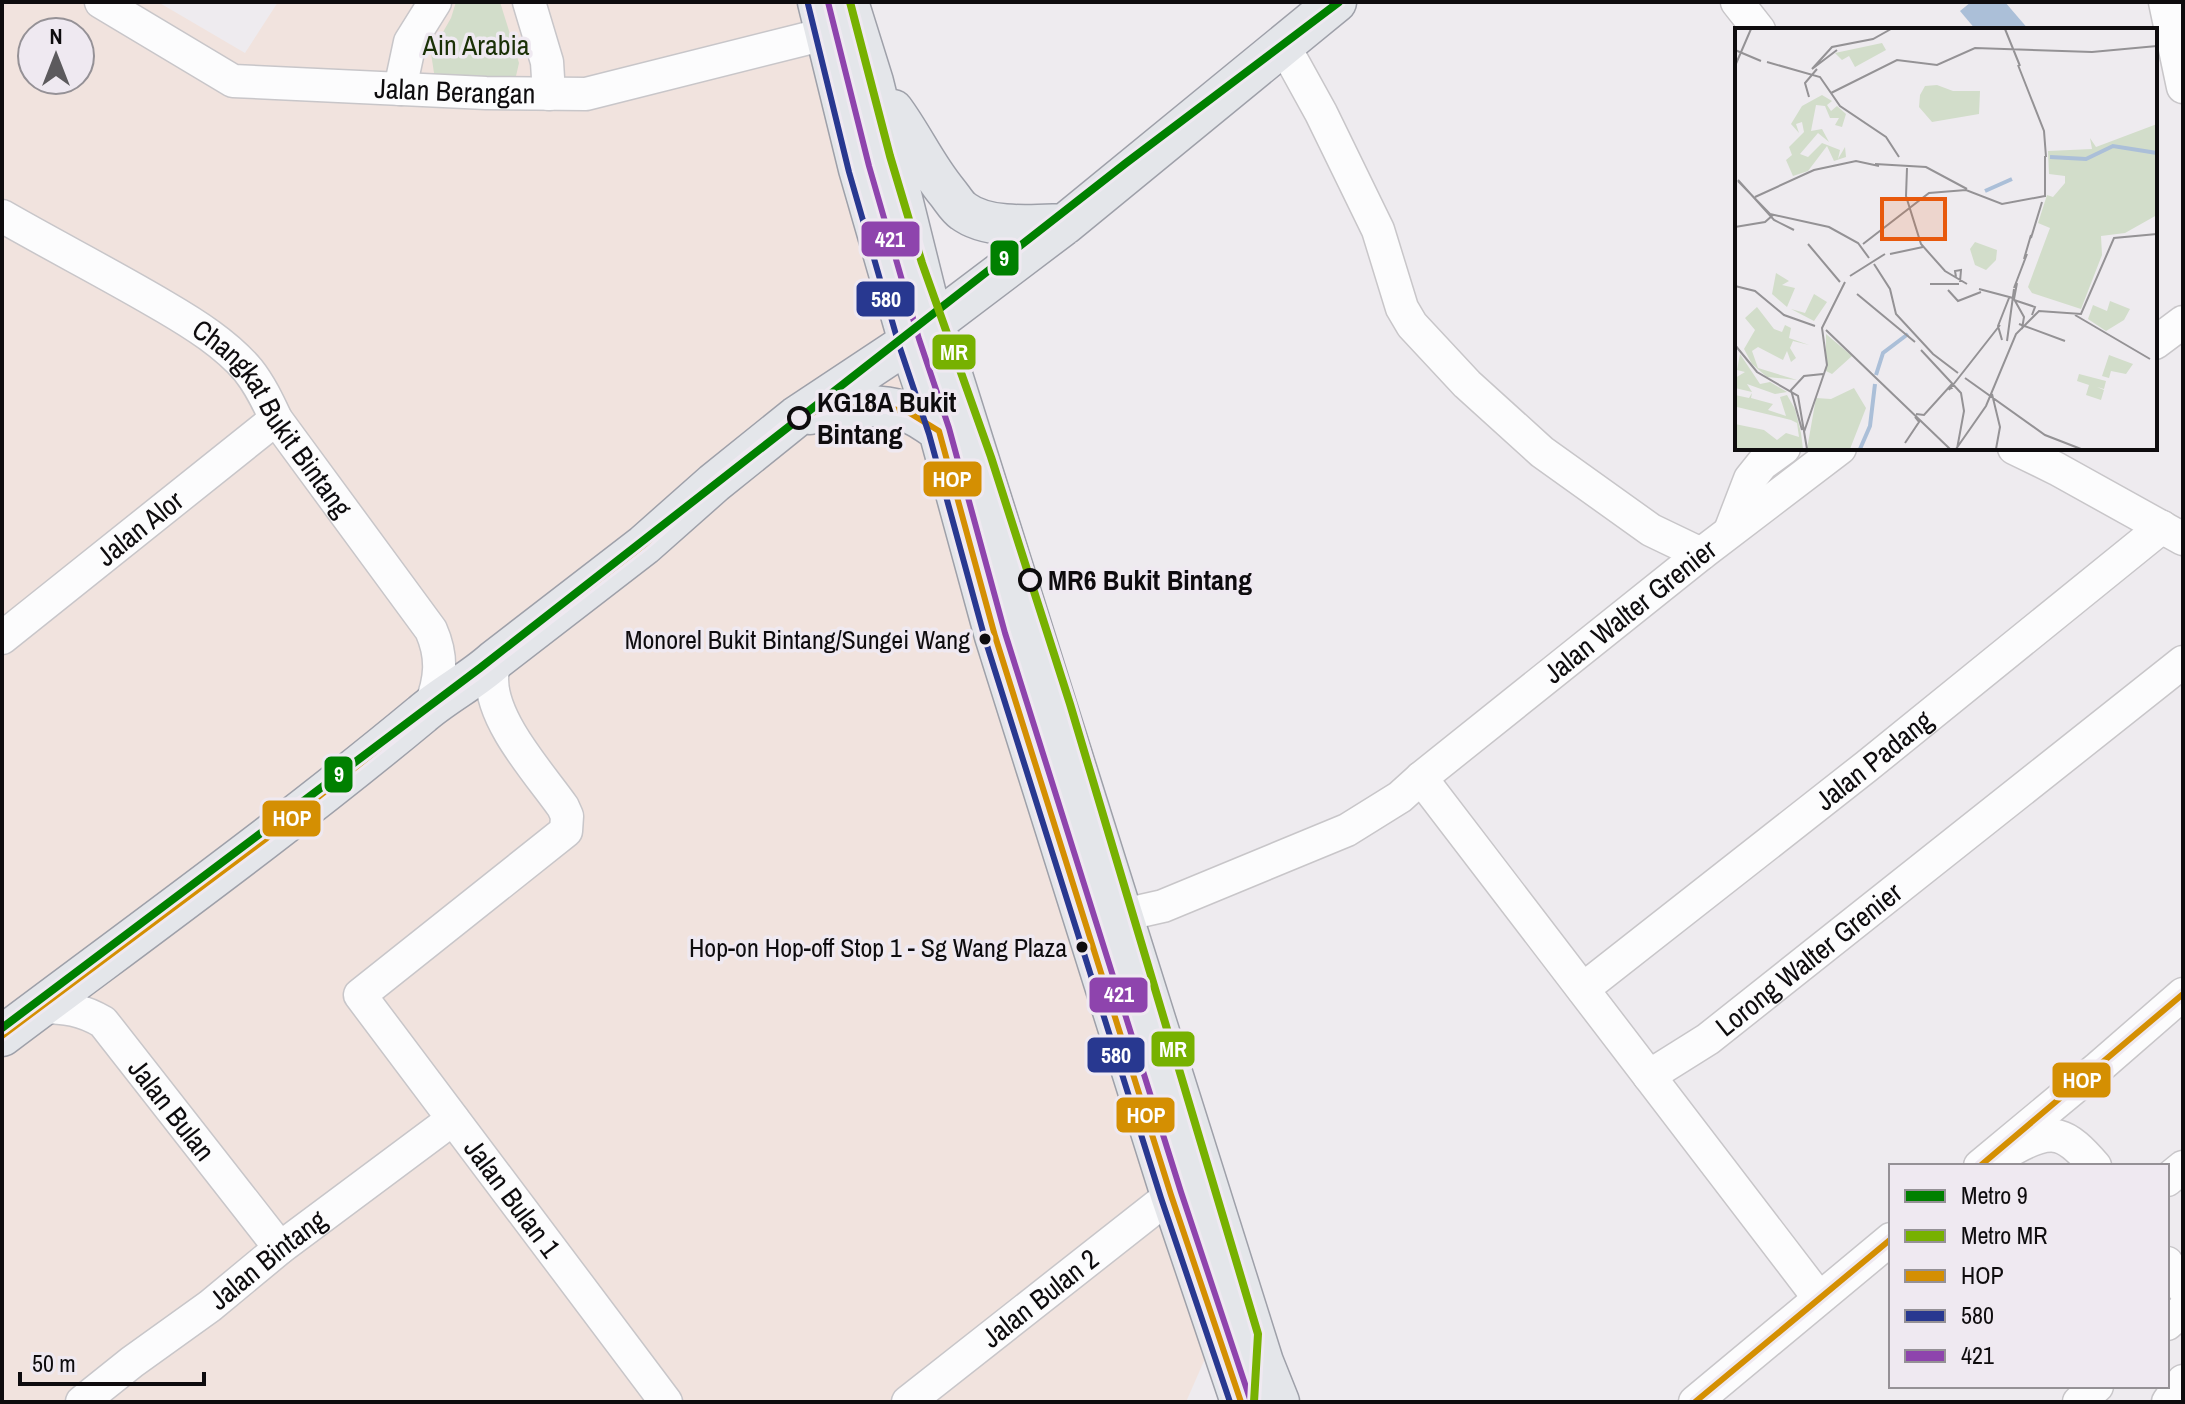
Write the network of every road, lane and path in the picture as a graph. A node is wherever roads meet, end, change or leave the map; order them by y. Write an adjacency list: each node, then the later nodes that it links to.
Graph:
1 (435, 2): 13 (street)
2 (529, 2): 14 (street)
3 (848, 2): 11 (main road)
4 (1336, 2): 10 (main road)
5 (1737, 2): 9 (street)
6 (2165, 2): 12 (street)
7 (112, 4): 13 (street, Jalan Berangan)
8 (822, 18): 14 (street, Jalan Berangan); 18 (main road)
9 (1757, 28)
10 (1284, 46): 16 (main road); 28 (street)
11 (873, 82): 16 (main road); 18 (main road)
12 (2183, 87)
13 (400, 89): 14 (street, Jalan Berangan)
14 (549, 94)
15 (2, 216): 21 (street, Changkat Bukit Bintang)
16 (1065, 224): 18 (main road)
17 (2183, 322): 19 (street)
18 (921, 332): 20 (main road); 22 (main road); 34 (main road)
19 (2157, 342)
20 (796, 417): 22 (main road); 30 (main road)
21 (276, 419): 29 (street, Jalan Alor); 32 (street, Changkat Bukit Bintang)
22 (939, 431): 44 (main road)
23 (1781, 450): 26 (street)
24 (1837, 450): 26 (street, Jalan Walter Grenier)
25 (2024, 450): 27 (street)
26 (1730, 531): 28 (street, Jalan Walter Grenier)
27 (2172, 533): 35 (street, Jalan Padang)
28 (1701, 554): 33 (street, Jalan Walter Grenier)
29 (2, 638)
30 (495, 660): 32 (main road); 40 (street, Jalan Bulan 1)
31 (2183, 662): 39 (street, Lorong Walter Grenier)
32 (430, 707): 37 (main road)
33 (1421, 778): 34 (street, Jalan Walter Grenier); 35 (street)
34 (1123, 915): 56 (main road)
35 (1583, 989): 39 (street)
36 (2183, 994): 41 (street)
37 (41, 1007): 38 (main road); 46 (street, Jalan Bulan)
38 (2, 1036)
39 (1649, 1076): 49 (street)
40 (453, 1119): 46 (street, Jalan Bintang); 53 (street, Jalan Bulan 1)
41 (1983, 1164)
42 (1985, 1164): 43 (street)
43 (2093, 1164)
44 (1171, 1195): 54 (street, Jalan Bulan 2); 55 (main road)
45 (1889, 1241): 49 (street)
46 (280, 1248): 52 (street, Jalan Bintang)
47 (2169, 1266): 48 (street)
48 (2183, 1288)
49 (1819, 1298): 57 (street)
50 (2183, 1381): 59 (street)
51 (2095, 1388): 58 (street)
52 (82, 1402)
53 (666, 1402)
54 (908, 1402)
55 (1241, 1402)
56 (1279, 1402)
57 (1695, 1402)
58 (2079, 1402)
59 (2168, 1402)

